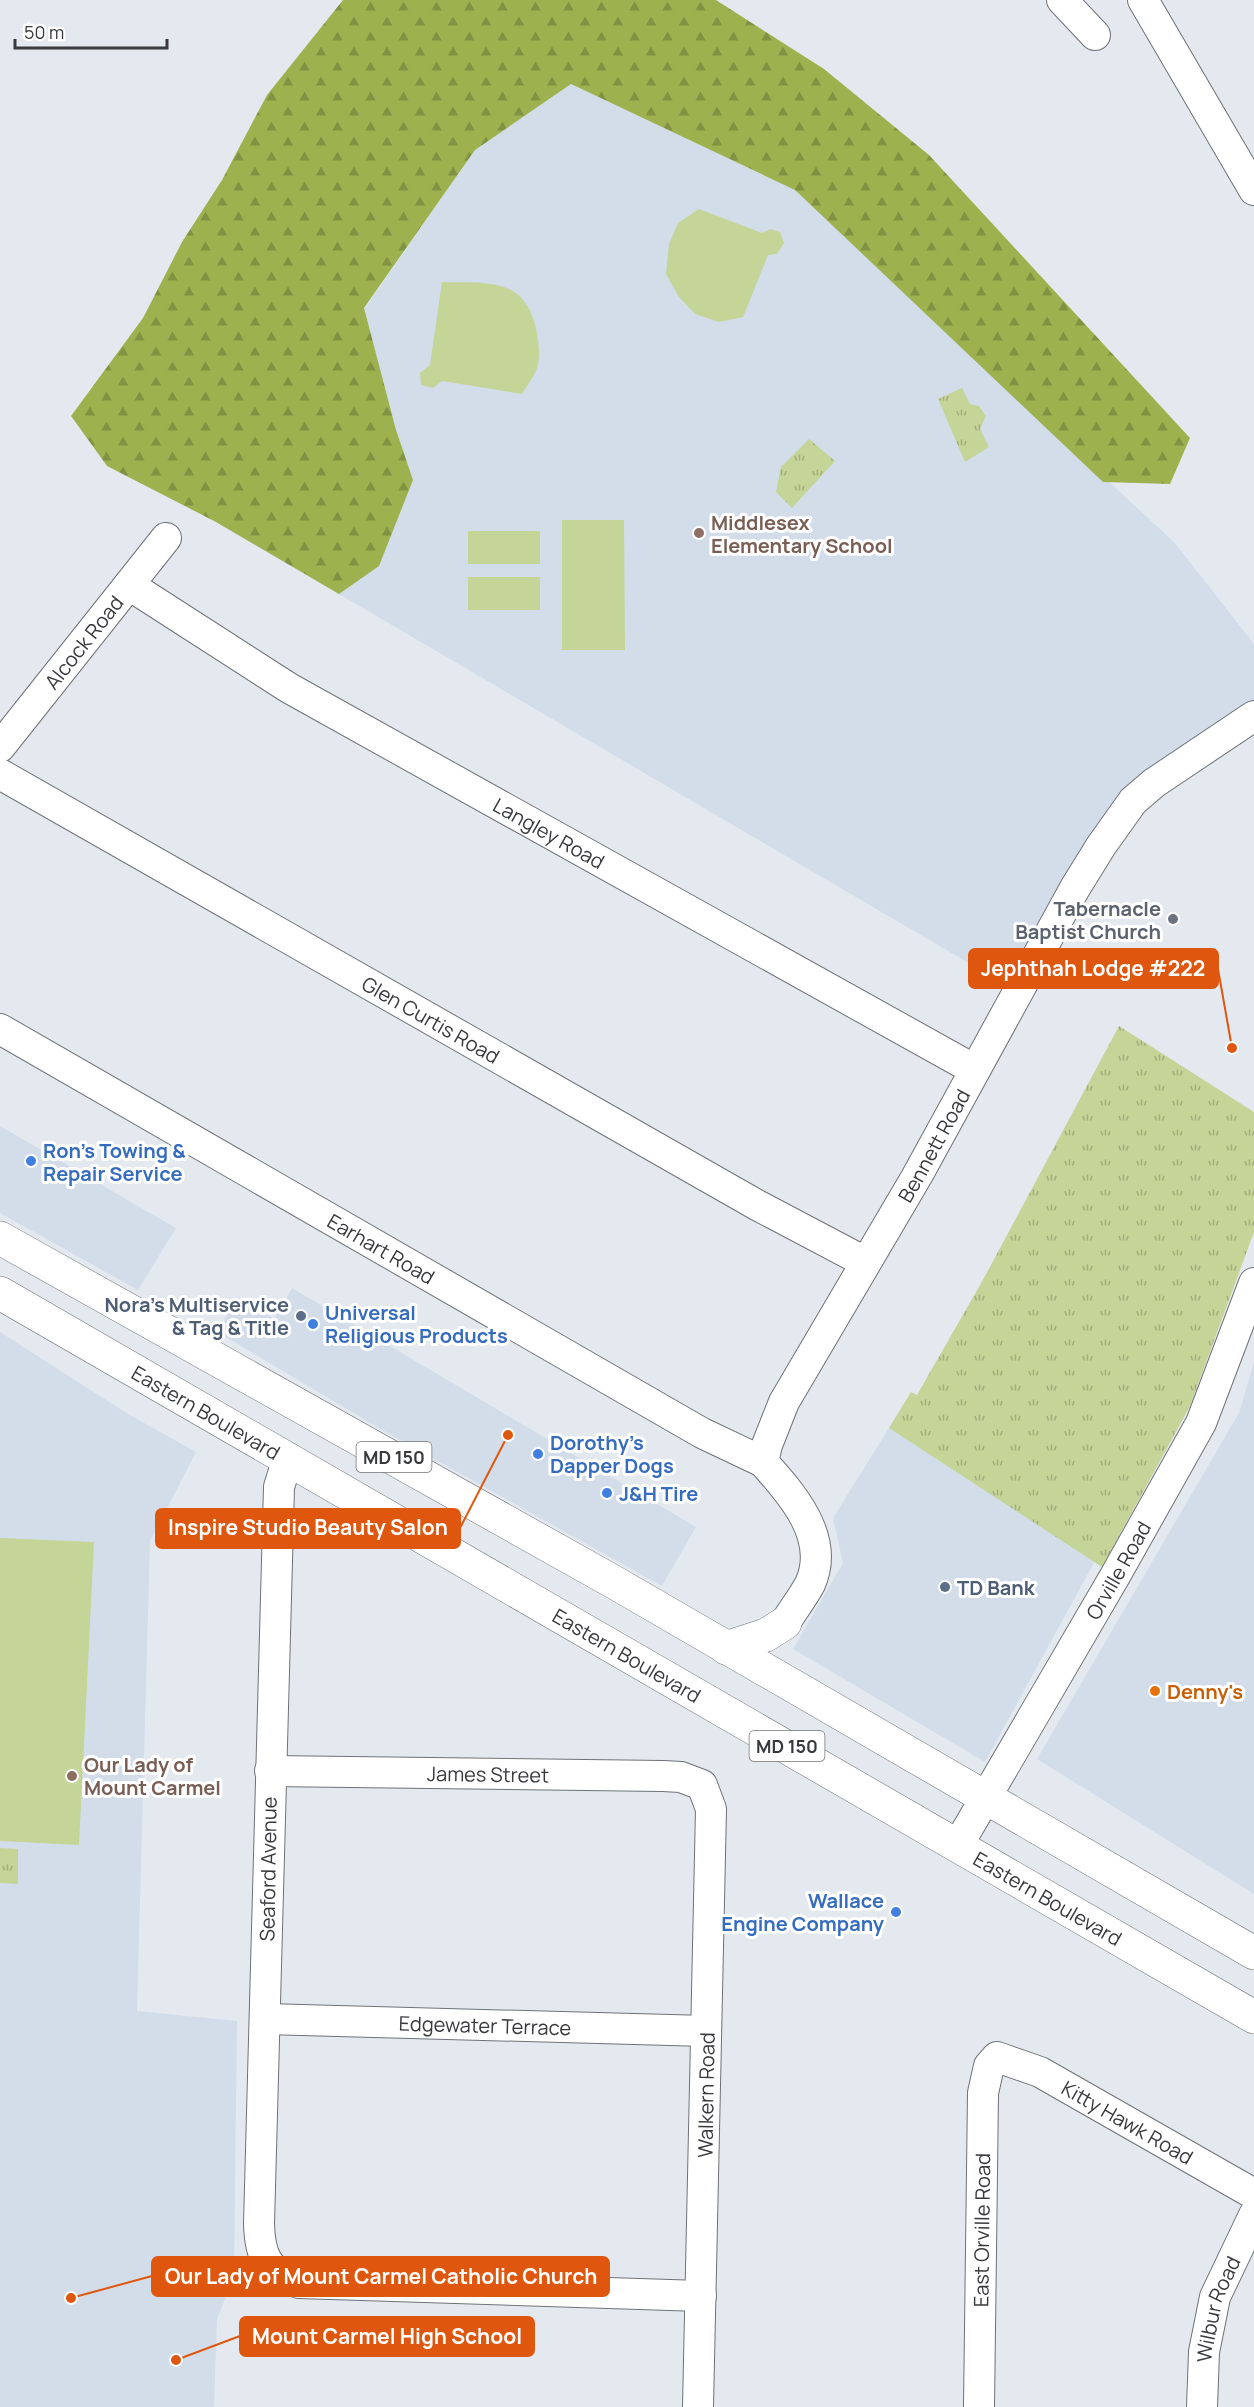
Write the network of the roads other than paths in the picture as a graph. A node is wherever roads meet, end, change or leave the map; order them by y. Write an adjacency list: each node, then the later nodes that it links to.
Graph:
1 (1062, 0): 3 (street)
2 (1143, 0): 4 (street)
3 (1095, 34)
4 (1254, 190)
5 (166, 538): 6 (street, Alcock Road)
6 (129, 585): 8 (street, Alcock Road); 11 (street, Langley Road)
7 (1254, 716): 11 (street, Bennett Road)
8 (0, 747)
9 (0, 774): 13 (street, Glen Curtis Road)
10 (0, 1029): 17 (street, Earhart Road)
11 (975, 1070): 13 (street, Bennett Road)
12 (0, 1238): 19 (main road, MD 150)
13 (865, 1262): 17 (street, Bennett Road)
14 (1254, 1283): 23 (street, Orville Road)
15 (0, 1293): 16 (main road, Eastern Boulevard / MD 150)
16 (288, 1458): 21 (street, Seaford Avenue); 24 (main road, Eastern Boulevard / MD 150)
17 (764, 1462): 18 (street)
18 (784, 1623): 19 (main road); 20 (main road)
19 (726, 1648): 20 (main road, MD 150)
20 (785, 1682): 23 (main road, MD 150)
21 (270, 1771): 22 (street, James Street); 27 (street, Seaford Avenue)
22 (702, 1785): 28 (street, Walkern Road)
23 (987, 1799): 24 (street, Orville Road); 25 (main road, MD 150)
24 (958, 1845): 26 (main road, Eastern Boulevard / MD 150)
25 (1254, 1953)
26 (1254, 2017)
27 (265, 2019): 28 (street, Edgewater Terrace); 32 (street, Seaford Avenue)
28 (706, 2031): 32 (street, Walkern Road)
29 (997, 2056): 30 (street, Kitty Hawk Road); 34 (street, East Orville Road)
30 (1254, 2194)
31 (1254, 2215): 35 (street, Wilbur Road)
32 (701, 2296): 33 (street, Walkern Road)
33 (698, 2407)
34 (979, 2407)
35 (1202, 2407)

